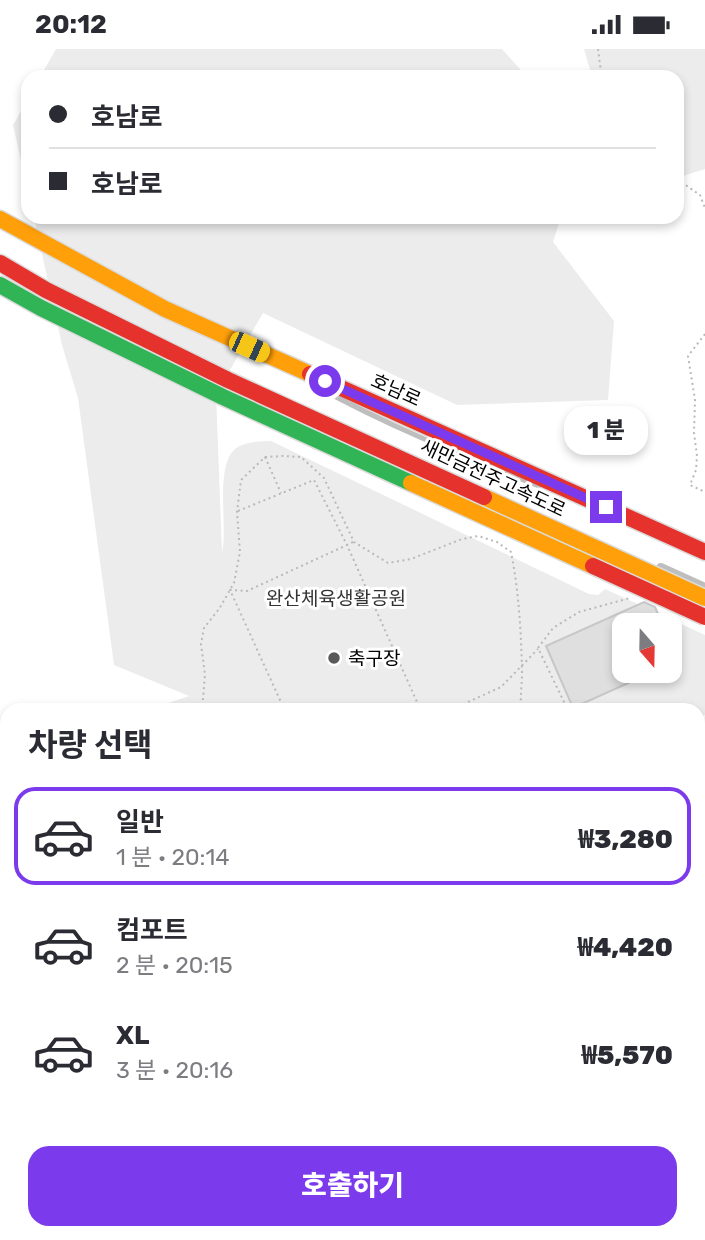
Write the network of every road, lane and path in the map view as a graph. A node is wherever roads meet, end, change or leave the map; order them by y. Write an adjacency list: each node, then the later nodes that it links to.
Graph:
1 (598, 49): 2 (path)
2 (601, 70)
3 (684, 184): 4 (path)
4 (705, 208)
5 (0, 209): 7 (highway, 호남로)
6 (0, 219): 12 (highway, 호남로)
7 (21, 220)
8 (28, 224): 20 (highway, 호남로)
9 (0, 263): 27 (highway, 새만금전주고속도로, bridge)
10 (0, 285): 28 (highway, 새만금전주고속도로, bridge)
11 (705, 334): 15 (path)
12 (223, 335): 14 (lane); 22 (highway, 호남로)
13 (265, 457): 16 (path); 18 (path); 19 (path)
14 (543, 488)
15 (705, 492)
16 (281, 494): 18 (path); 21 (path)
17 (568, 498): 22 (lane)
18 (237, 512): 25 (path)
19 (354, 542): 21 (path); 30 (path)
20 (705, 542)
21 (347, 545): 25 (path); 33 (path)
22 (705, 552)
23 (656, 566): 24 (street)
24 (705, 588)
25 (230, 590): 31 (path); 32 (path)
26 (634, 597): 29 (path)
27 (705, 598)
28 (705, 617)
29 (538, 648): 30 (path); 36 (path)
30 (522, 666): 34 (path); 35 (path)
31 (203, 703)
32 (281, 703)
33 (417, 703)
34 (466, 703)
35 (521, 703)
36 (565, 703)

